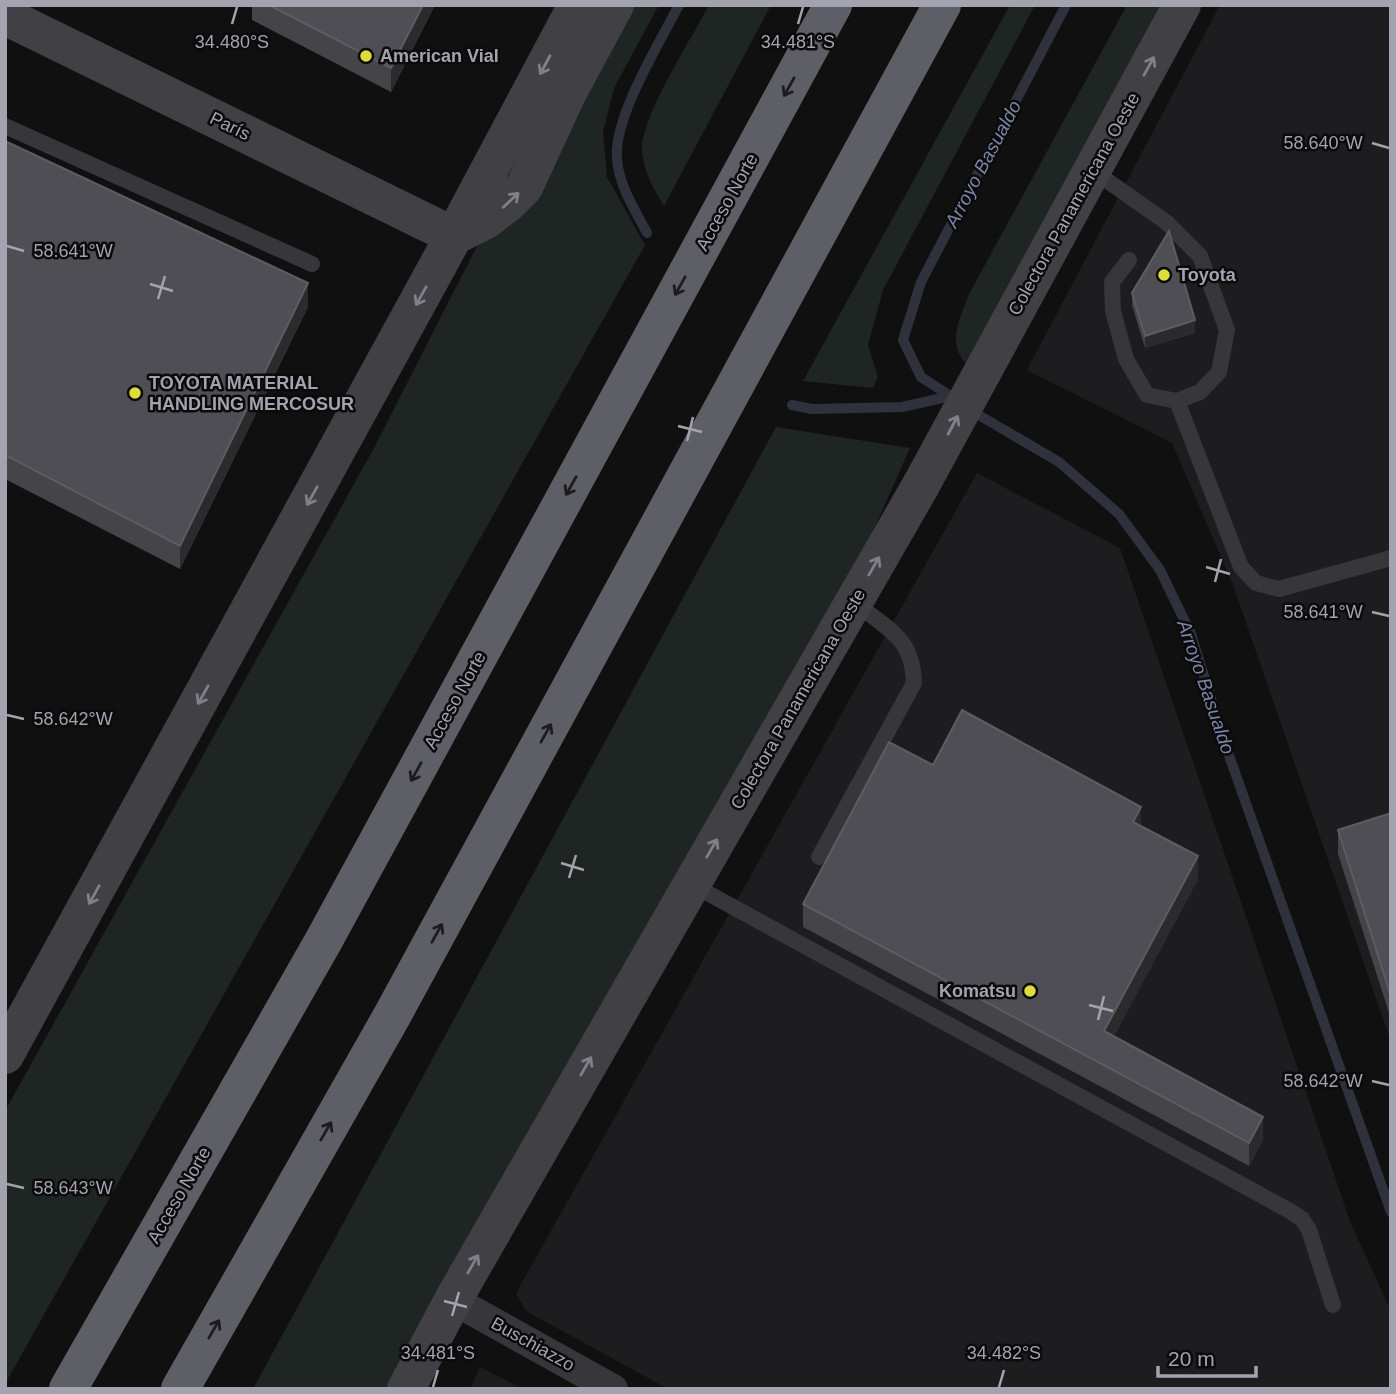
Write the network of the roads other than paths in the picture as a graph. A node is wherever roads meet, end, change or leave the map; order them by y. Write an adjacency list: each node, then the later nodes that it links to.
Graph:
1 (578, 5): 9 (street, one-way to 9)
2 (615, 5): 9 (street, one-way to 2)
3 (834, 5): 20 (highway, Acceso Norte, one-way to 20)
4 (942, 5): 21 (highway, one-way to 4)
5 (1182, 5): 8 (street, Colectora Panamericana Oeste, one-way to 5)
6 (5, 16): 9 (street, París)
7 (5, 126): 11 (lane)
8 (1092, 170): 12 (lane); 14 (street, Colectora Panamericana Oeste, one-way to 8)
9 (454, 236): 17 (street, one-way to 17)
10 (1129, 260): 12 (lane)
11 (312, 264)
12 (1177, 401): 13 (lane)
13 (1391, 558)
14 (854, 602): 15 (lane); 16 (street, Colectora Panamericana Oeste, one-way to 14)
15 (819, 856)
16 (691, 884): 18 (street, Colectora Panamericana Oeste, one-way to 16); 19 (lane)
17 (5, 1055)
18 (453, 1300): 22 (street, Colectora Panamericana Oeste); 23 (street, Buschiazzo)
19 (1333, 1305)
20 (68, 1389)
21 (180, 1389)
22 (406, 1389)
23 (613, 1389)

